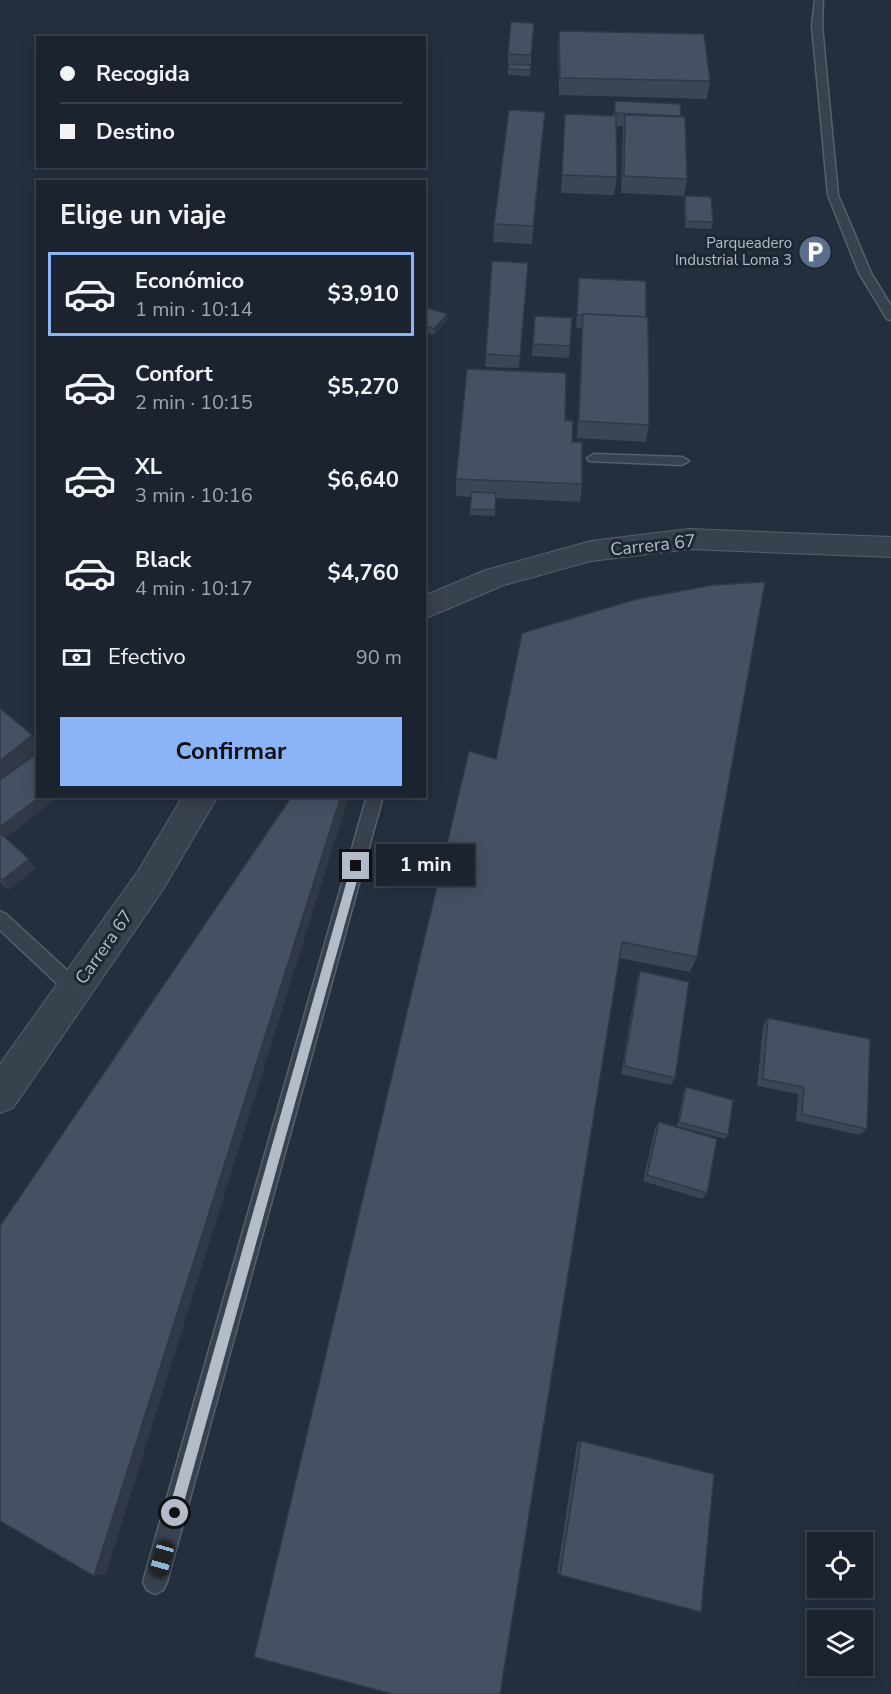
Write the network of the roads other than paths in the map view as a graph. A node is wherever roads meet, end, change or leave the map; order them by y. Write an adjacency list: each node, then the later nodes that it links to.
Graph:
1 (819, 0): 2 (lane)
2 (891, 316)
3 (594, 458): 4 (lane)
4 (682, 461)
5 (891, 548): 6 (street, Carrera 67)
6 (426, 607)
7 (200, 798): 10 (street, Carrera 67)
8 (374, 798): 12 (lane)
9 (0, 919): 10 (lane)
10 (75, 989): 11 (street, Carrera 67)
11 (0, 1095)
12 (155, 1582)

